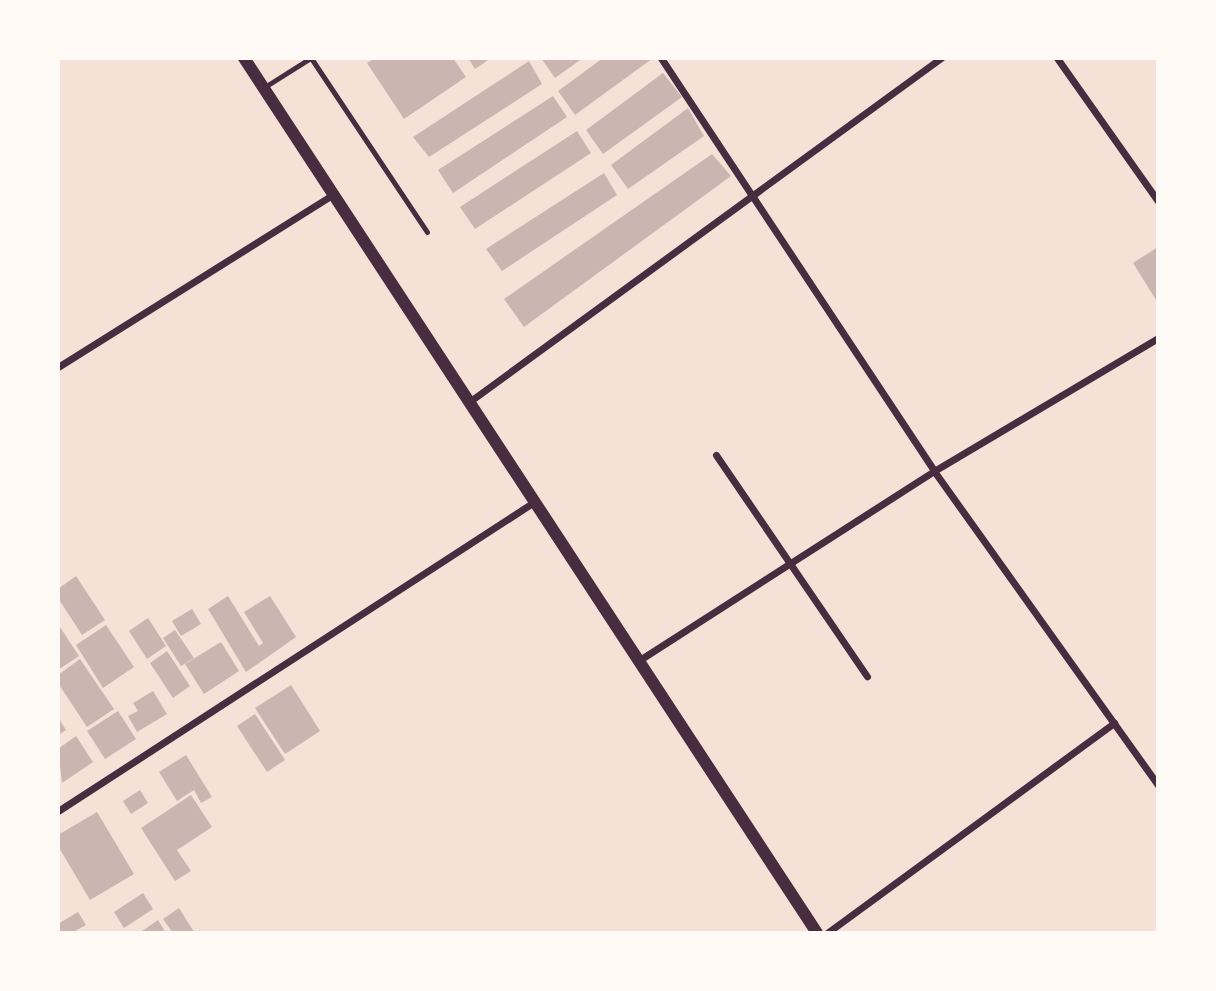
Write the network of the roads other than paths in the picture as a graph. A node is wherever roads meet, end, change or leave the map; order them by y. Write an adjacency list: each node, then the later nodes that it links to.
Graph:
1 (244, 58): 6 (street)
2 (310, 58): 6 (lane); 10 (lane)
3 (661, 58): 8 (street)
4 (941, 58): 8 (street)
5 (1057, 58): 9 (street)
6 (263, 88): 7 (street)
7 (331, 196): 12 (street); 13 (street)
8 (752, 197): 13 (street); 15 (street)
9 (1158, 201)
10 (427, 232)
11 (1158, 338): 15 (street)
12 (58, 367)
13 (469, 402): 16 (street)
14 (716, 455): 17 (street)
15 (934, 471): 17 (street); 20 (street)
16 (534, 502): 18 (street); 22 (street)
17 (786, 563): 18 (street); 19 (street)
18 (636, 662): 23 (street)
19 (867, 676)
20 (1114, 723): 21 (street); 24 (street)
21 (1158, 785)
22 (58, 811)
23 (817, 933)
24 (827, 933)

